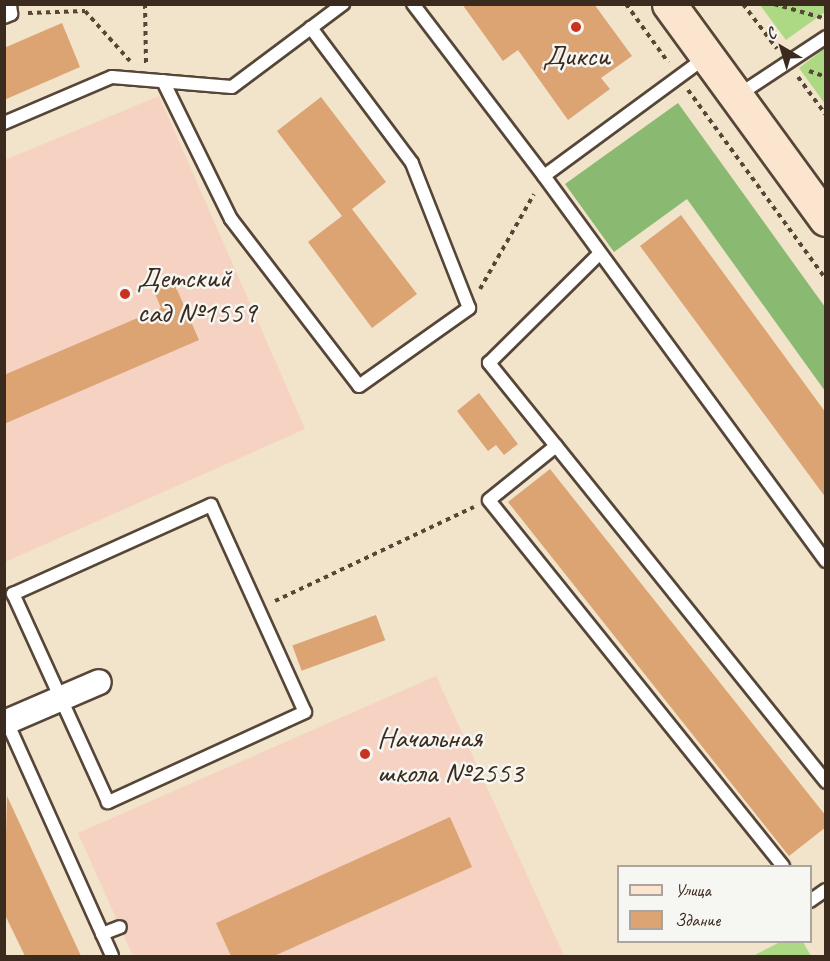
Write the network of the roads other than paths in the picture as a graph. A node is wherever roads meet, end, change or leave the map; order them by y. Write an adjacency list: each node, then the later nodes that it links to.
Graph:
1 (343, 4): 4 (lane)
2 (413, 4): 10 (lane)
3 (669, 4): 6 (street)
4 (311, 28): 7 (lane); 7 (lane)
5 (825, 38): 8 (lane)
6 (707, 56): 8 (street); 10 (lane)
7 (163, 81): 9 (lane)
8 (736, 96): 11 (street)
9 (4, 123)
10 (544, 176): 12 (lane)
11 (825, 219)
12 (600, 253): 13 (lane); 14 (lane)
13 (556, 446): 18 (lane); 19 (lane)
14 (825, 561)
15 (99, 682): 16 (street)
16 (61, 699): 16 (lane); 17 (street)
17 (6, 723): 23 (lane)
18 (825, 782)
19 (781, 865)
20 (825, 890): 21 (lane)
21 (812, 900)
22 (120, 927): 23 (lane)
23 (102, 934): 24 (lane)
24 (112, 957)

